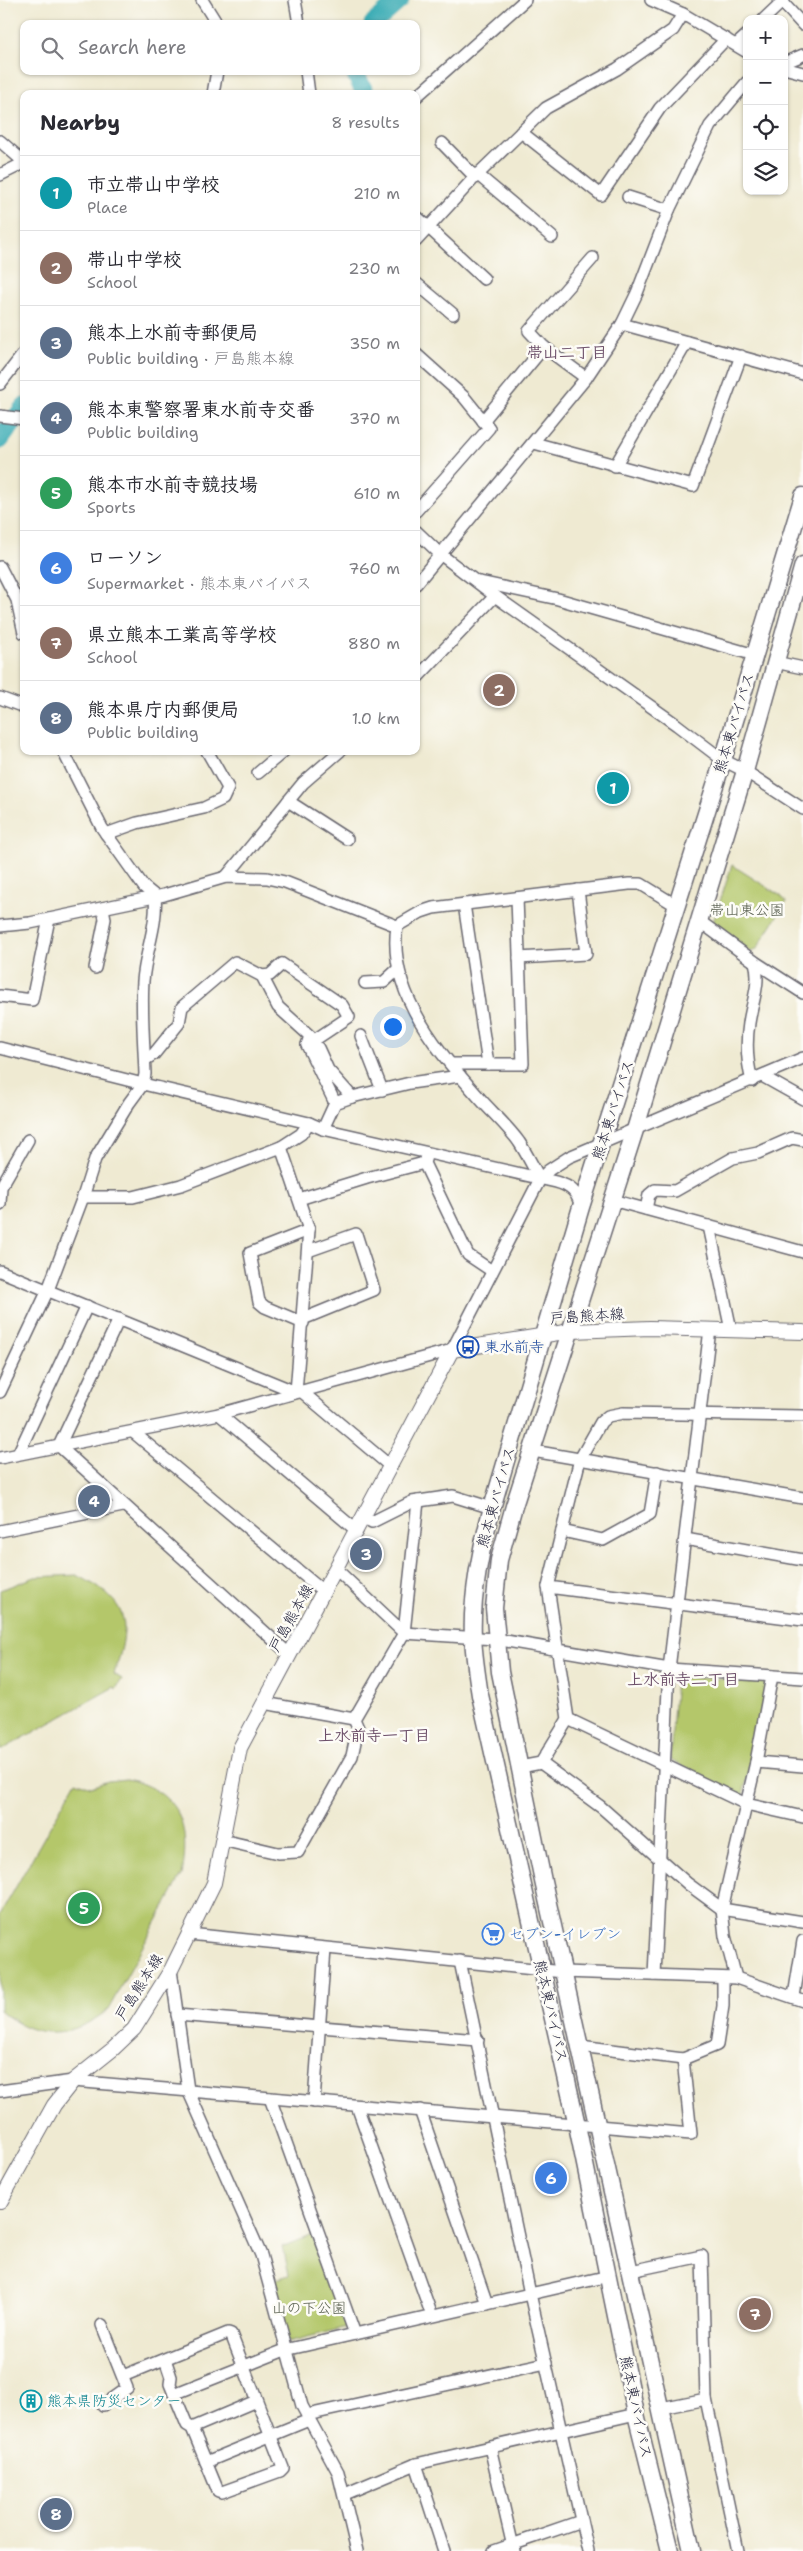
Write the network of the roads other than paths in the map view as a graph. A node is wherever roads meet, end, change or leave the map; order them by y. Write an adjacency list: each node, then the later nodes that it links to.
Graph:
1 (202, 0): 8 (street)
2 (295, 0): 9 (street)
3 (525, 0): 23 (street)
4 (651, 0): 6 (street)
5 (783, 1): 7 (street); 10 (street)
6 (683, 14): 12 (street); 24 (street)
7 (768, 15)
8 (214, 20)
9 (298, 20)
10 (803, 25)
11 (743, 37): 12 (street)
12 (731, 42): 13 (street); 24 (street)
13 (743, 50)
14 (803, 54): 15 (street)
15 (788, 61)
16 (788, 69): 17 (street)
17 (803, 73)
18 (216, 75): 21 (street)
19 (307, 75): 22 (street)
20 (743, 87): 32 (street)
21 (214, 90)
22 (309, 90)
23 (420, 93)
24 (521, 132): 30 (street)
25 (0, 141): 27 (street)
26 (442, 143): 30 (street)
27 (20, 158)
28 (20, 164): 29 (street)
29 (0, 175)
30 (476, 175): 34 (street); 36 (street)
31 (628, 197): 32 (street)
32 (669, 210): 41 (street)
33 (420, 220): 34 (street)
34 (428, 228): 35 (street); 38 (street)
35 (420, 237)
36 (552, 237)
37 (593, 258): 43 (street)
38 (484, 279)
39 (420, 286): 40 (street)
40 (453, 314)
41 (622, 324): 42 (street); 48 (street)
42 (687, 342): 44 (street); 54 (street)
43 (544, 347): 48 (street); 52 (street)
44 (741, 356): 47 (street); 54 (street)
45 (20, 358): 49 (street)
46 (420, 358): 52 (street)
47 (803, 374)
48 (586, 378): 53 (street)
49 (0, 384)
50 (0, 416): 51 (street)
51 (20, 418)
52 (483, 421): 56 (street)
53 (534, 443): 54 (street); 58 (street)
54 (615, 466)
55 (803, 496): 65 (highway, 熊本東バイパス)
56 (420, 506)
57 (420, 535): 58 (street)
58 (440, 554): 61 (street); 62 (street)
59 (803, 565): 66 (highway, 熊本東バイパス)
60 (0, 567): 64 (street)
61 (420, 579)
62 (475, 582): 63 (street); 65 (street)
63 (499, 599): 68 (street); 75 (street)
64 (20, 614)
65 (755, 655): 75 (highway, 熊本東バイパス)
66 (775, 662): 67 (street); 76 (highway, 熊本東バイパス)
67 (803, 668)
68 (420, 674)
69 (0, 698): 70 (street)
70 (20, 705)
71 (65, 755): 80 (street)
72 (209, 755): 80 (street)
73 (279, 755): 77 (street)
74 (335, 755): 78 (street)
75 (723, 760): 76 (street); 87 (highway, 熊本東バイパス)
76 (745, 771): 79 (street); 90 (highway, 熊本東バイパス)
77 (258, 773)
78 (288, 801): 81 (street); 82 (street)
79 (803, 809)
80 (106, 834): 84 (street)
81 (347, 839)
82 (226, 877): 84 (street); 92 (street)
83 (578, 890): 85 (street); 87 (street); 93 (street)
84 (156, 896): 88 (street); 105 (street)
85 (517, 898): 86 (street); 93 (street)
86 (464, 904): 92 (street); 107 (street)
87 (677, 906): 120 (highway, 熊本東バイパス)
88 (103, 908): 89 (street); 95 (street)
89 (49, 919): 91 (street); 100 (street)
90 (698, 920): 94 (street); 117 (highway, 熊本東バイパス)
91 (0, 926)
92 (397, 926): 96 (street)
93 (519, 958): 107 (street)
94 (755, 962): 99 (street); 109 (street)
95 (95, 968)
96 (397, 970): 98 (street); 106 (street)
97 (262, 976): 102 (street); 102 (street); 105 (street)
98 (365, 983)
99 (803, 993)
100 (0, 996)
101 (361, 1036): 111 (street)
102 (313, 1047): 112 (street); 114 (street)
103 (0, 1048): 110 (street)
104 (803, 1058): 109 (street)
105 (145, 1060): 110 (street)
106 (451, 1064): 107 (street); 108 (street)
107 (488, 1064)
108 (460, 1076): 111 (street); 123 (street)
109 (757, 1078): 113 (street); 117 (street)
110 (143, 1084): 115 (street); 124 (street)
111 (382, 1090): 112 (street)
112 (352, 1097): 114 (street)
113 (803, 1099)
114 (335, 1103): 116 (street)
115 (309, 1123): 116 (street); 121 (street)
116 (323, 1129): 122 (street)
117 (636, 1130): 120 (street); 126 (highway, 熊本東バイパス)
118 (28, 1140): 127 (street)
119 (803, 1140): 129 (street)
120 (603, 1142): 123 (street); 128 (highway, 熊本東バイパス)
121 (281, 1147): 124 (street); 125 (street)
122 (425, 1158): 123 (street); 125 (street); 135 (street)
123 (540, 1179): 128 (street); 135 (street)
124 (83, 1198): 136 (street)
125 (299, 1199): 131 (street)
126 (612, 1200): 129 (street); 142 (highway, 熊本東バイパス)
127 (0, 1204)
128 (581, 1208): 144 (highway, 熊本東バイパス)
129 (646, 1209): 130 (street)
130 (709, 1226): 133 (street); 141 (street)
131 (309, 1230): 132 (street); 139 (street)
132 (308, 1251): 139 (street); 139 (street)
133 (803, 1252)
134 (0, 1271): 136 (street)
135 (492, 1271): 145 (street)
136 (48, 1290): 137 (street); 147 (street)
137 (87, 1306): 138 (street); 154 (street)
138 (119, 1319): 146 (street); 152 (street)
139 (303, 1321): 146 (street)
140 (710, 1329): 141 (main road, 戸島熊本線); 142 (main road, 戸島熊本線); 148 (street)
141 (731, 1330): 143 (main road, 戸島熊本線)
142 (571, 1331): 144 (main road, 戸島熊本線); 153 (highway, 熊本東バイパス)
143 (803, 1332)
144 (544, 1334): 145 (main road, 戸島熊本線); 163 (highway, 熊本東バイパス)
145 (452, 1350): 146 (street); 157 (main road, 戸島熊本線)
146 (298, 1391): 149 (street); 157 (street)
147 (0, 1392)
148 (699, 1412): 150 (street); 156 (street); 159 (street)
149 (219, 1414): 151 (street); 164 (street)
150 (803, 1416)
151 (134, 1432): 152 (street); 171 (street)
152 (59, 1446): 154 (street); 162 (street)
153 (533, 1452): 156 (street); 176 (highway, 熊本東バイパス)
154 (18, 1454): 155 (street)
155 (0, 1458)
156 (580, 1458): 158 (street); 166 (street)
157 (390, 1466): 164 (main road, 戸島熊本線)
158 (657, 1472): 159 (street); 166 (street)
159 (691, 1477): 160 (street); 167 (street)
160 (803, 1498)
161 (418, 1501): 163 (street); 164 (street); 174 (street)
162 (123, 1506): 165 (street); 178 (street)
163 (492, 1508): 175 (highway, 熊本東バイパス)
164 (360, 1525): 169 (main road, 戸島熊本線)
165 (0, 1531)
166 (562, 1531): 170 (street)
167 (685, 1539): 168 (street); 172 (street)
168 (803, 1560)
169 (336, 1570): 171 (main road, 戸島熊本線); 174 (street)
170 (548, 1587): 172 (street); 177 (street)
171 (324, 1592): 178 (main road, 戸島熊本線)
172 (676, 1605): 173 (street); 179 (street)
173 (803, 1620)
174 (404, 1633): 175 (street); 183 (street)
175 (473, 1636): 176 (street); 200 (highway, 熊本東バイパス)
176 (496, 1639): 177 (street); 189 (highway, 熊本東バイパス)
177 (556, 1648): 179 (street); 184 (street)
178 (289, 1654): 182 (main road, 戸島熊本線)
179 (669, 1669): 180 (street); 187 (street)
180 (772, 1676): 181 (street); 185 (street)
181 (803, 1678)
182 (264, 1702): 183 (street); 192 (main road, 戸島熊本線)
183 (354, 1719): 192 (street)
184 (568, 1719): 186 (street); 187 (street)
185 (756, 1762): 188 (street); 190 (street)
186 (541, 1763): 189 (street); 193 (street)
187 (663, 1764): 190 (street); 193 (street)
188 (803, 1766)
189 (520, 1767): 203 (highway, 熊本東バイパス)
190 (746, 1804): 191 (street); 194 (street)
191 (803, 1817)
192 (222, 1840): 196 (main road, 戸島熊本線)
193 (659, 1857): 194 (street); 204 (street)
194 (722, 1909): 195 (street); 206 (street)
195 (803, 1922)
196 (189, 1934): 198 (street); 201 (main road, 戸島熊本線)
197 (803, 1941): 202 (street)
198 (325, 1949): 199 (street); 209 (street)
199 (460, 1961): 200 (street); 210 (street)
200 (542, 1969): 203 (street); 221 (highway, 熊本東バイパス)
201 (171, 1970): 208 (street); 213 (main road, 戸島熊本線)
202 (801, 1970): 207 (street)
203 (563, 1972): 204 (street); 211 (highway, 熊本東バイパス)
204 (654, 1975): 205 (street)
205 (723, 1978): 206 (street); 212 (street)
206 (736, 1978): 207 (street)
207 (798, 1998)
208 (177, 2015): 209 (street); 215 (street)
209 (319, 2027): 210 (street); 217 (street)
210 (478, 2040): 220 (street)
211 (580, 2046): 212 (street); 222 (highway, 熊本東バイパス)
212 (683, 2058): 222 (street)
213 (74, 2080): 214 (street); 215 (street); 223 (main road, 戸島熊本線)
214 (0, 2090)
215 (188, 2090): 216 (street); 231 (street)
216 (270, 2098): 217 (street); 230 (street)
217 (314, 2102): 218 (street)
218 (357, 2106): 219 (street); 228 (street)
219 (420, 2110): 220 (street); 227 (street)
220 (493, 2118): 221 (street); 226 (street)
221 (577, 2124): 222 (street); 225 (highway, 熊本東バイパス)
222 (598, 2126): 224 (highway, 熊本東バイパス)
223 (0, 2202)
224 (631, 2271): 237 (street); 240 (highway, 熊本東バイパス)
225 (609, 2276): 226 (street); 241 (highway, 熊本東バイパス)
226 (530, 2294): 227 (street); 233 (street)
227 (487, 2304): 228 (street)
228 (432, 2316): 230 (street)
229 (102, 2325): 235 (street)
230 (355, 2334): 231 (street)
231 (285, 2350): 234 (street); 242 (street)
232 (165, 2359): 234 (street); 235 (street); 236 (street)
233 (546, 2363): 242 (street); 244 (street)
234 (243, 2367): 236 (street); 238 (street)
235 (123, 2376): 239 (street)
236 (174, 2394): 243 (street)
237 (706, 2399): 240 (street); 258 (street)
238 (256, 2401): 243 (street); 245 (street)
239 (103, 2405)
240 (661, 2408): 257 (highway, 熊本東バイパス)
241 (636, 2414): 244 (street); 256 (highway, 熊本東バイパス)
242 (308, 2418): 245 (street); 249 (street)
243 (192, 2428): 247 (street)
244 (562, 2431): 246 (street); 250 (street)
245 (270, 2436): 247 (street); 247 (street)
246 (490, 2447): 248 (street); 251 (street)
247 (206, 2462)
248 (416, 2464): 249 (street); 253 (street)
249 (345, 2494): 252 (street)
250 (581, 2521): 251 (street); 255 (street)
251 (514, 2548): 254 (street)
252 (357, 2551)
253 (444, 2551)
254 (494, 2551)
255 (588, 2551)
256 (670, 2551)
257 (692, 2551)
258 (738, 2551)

